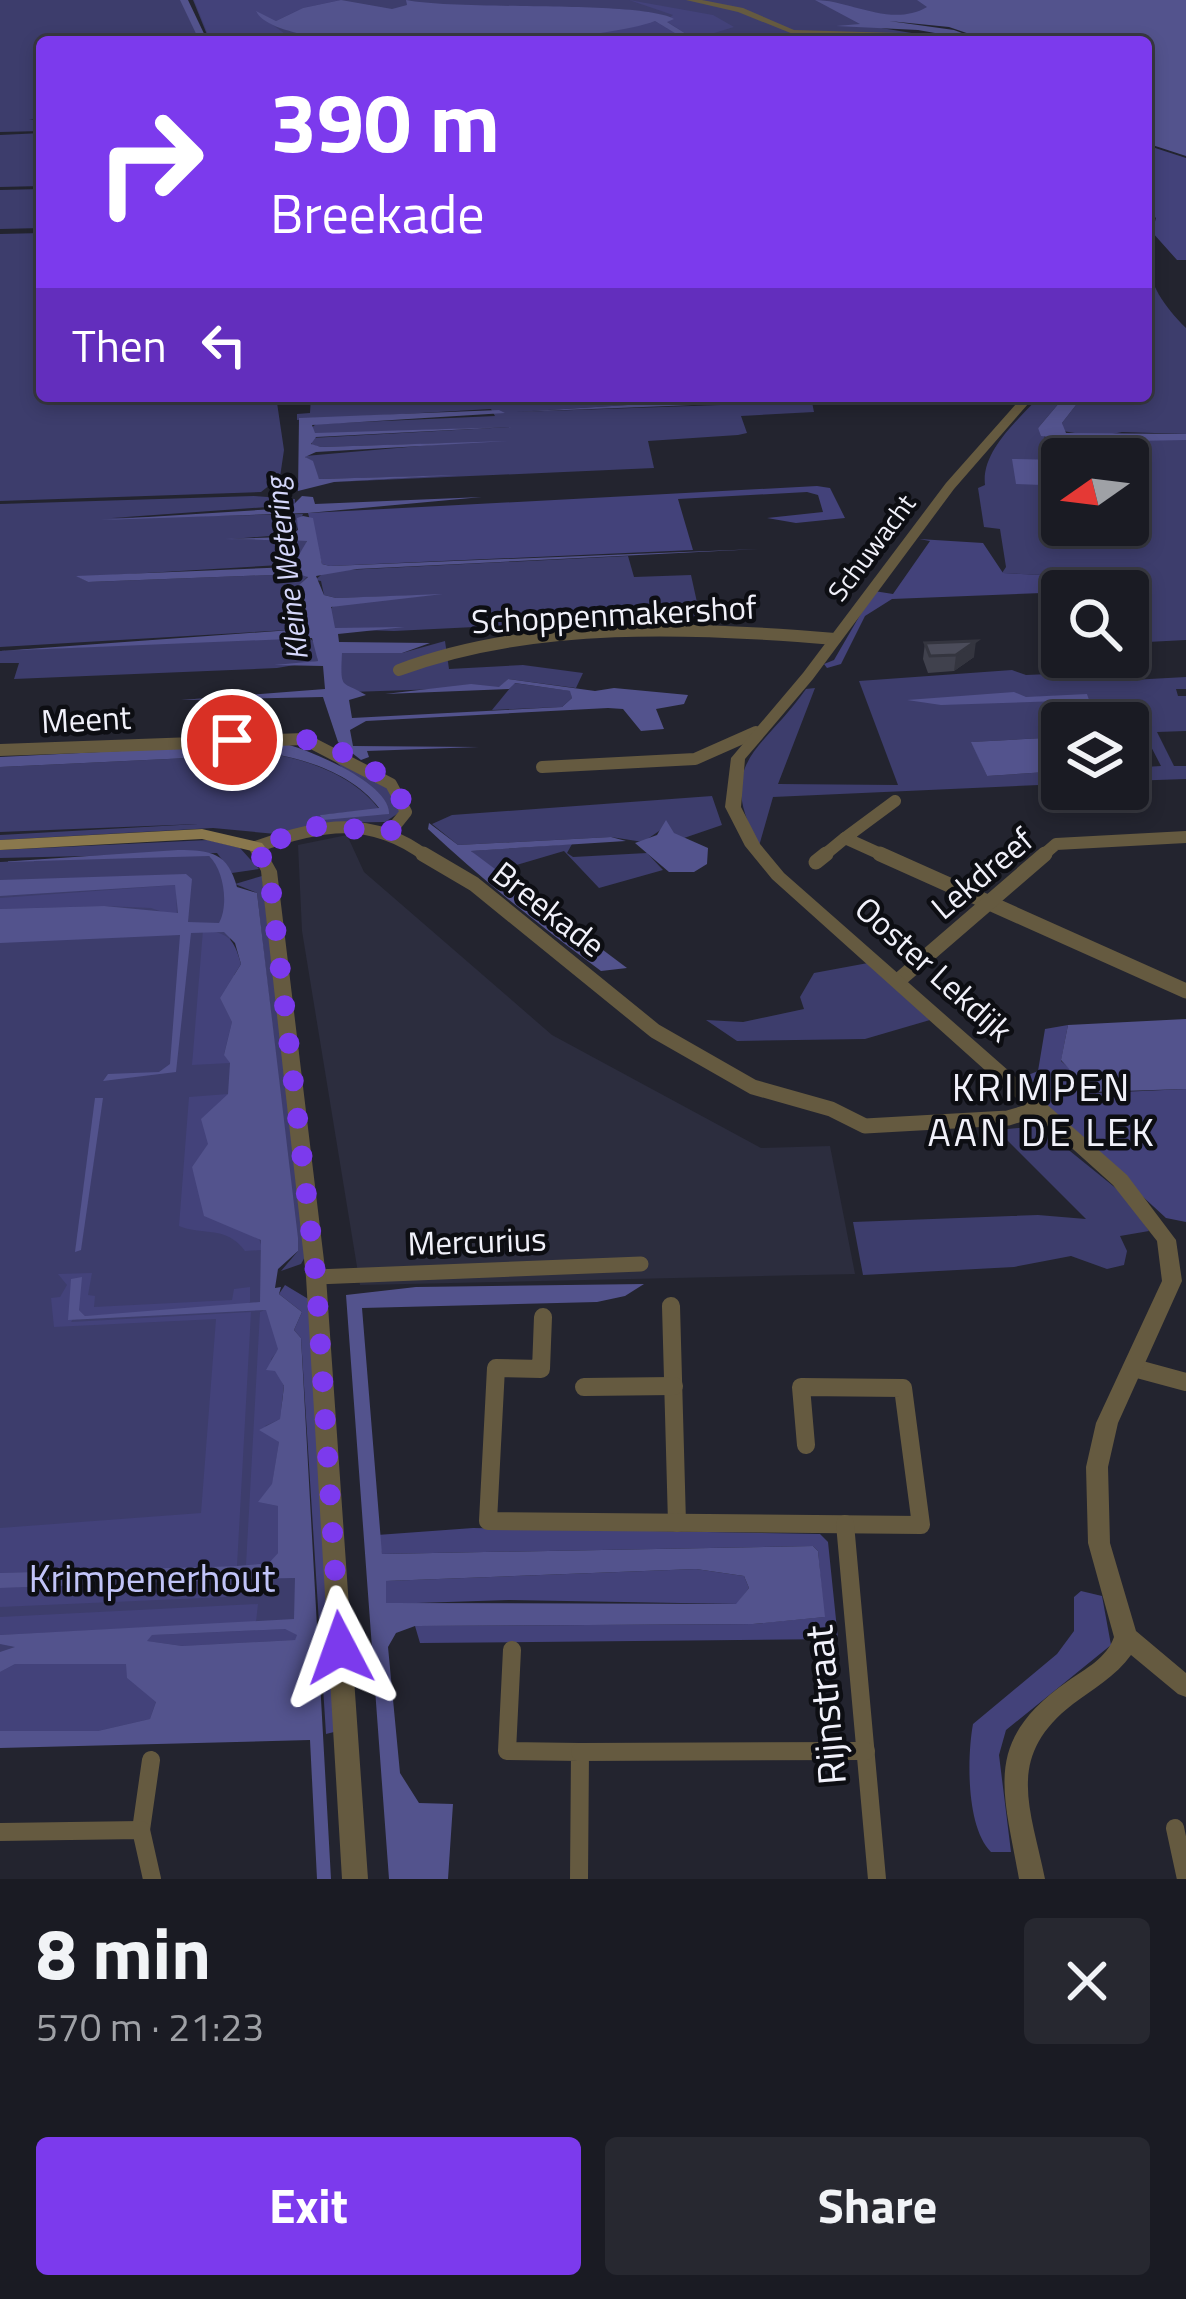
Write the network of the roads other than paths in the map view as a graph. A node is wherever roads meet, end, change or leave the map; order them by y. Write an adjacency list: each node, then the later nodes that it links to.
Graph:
1 (690, 0): 2 (street)
2 (906, 36)
3 (1024, 402): 4 (street, Schuwacht)
4 (835, 639): 5 (street, Schoppenmakershof); 6 (street, Schuwacht)
5 (399, 670)
6 (756, 732): 8 (street, Schuwacht); 9 (street, Schuwacht)
7 (0, 750): 11 (street, Meent)
8 (542, 767)
9 (731, 792): 18 (street, Ooster Lekdijk)
10 (895, 800): 13 (street)
11 (390, 832): 15 (street); 20 (street, Breekade)
12 (1186, 837): 17 (street, Lekdreef)
13 (844, 838): 16 (street); 17 (street)
14 (0, 845): 15 (main road)
15 (256, 847): 22 (street)
16 (816, 862)
17 (986, 904): 18 (street, Lekdreef); 19 (street)
18 (899, 980): 20 (street, Ooster Lekdijk)
19 (1186, 991)
20 (1041, 1108): 25 (street, Ooster Lekdijk)
21 (641, 1264): 22 (street, Mercurius)
22 (316, 1277): 42 (street)
23 (671, 1306): 27 (street)
24 (543, 1317): 30 (street)
25 (1134, 1368): 26 (street); 32 (street, Ooster Lekdijk)
26 (1186, 1382)
27 (674, 1386): 28 (street); 30 (street)
28 (584, 1387)
29 (806, 1445): 31 (street)
30 (677, 1522): 31 (street)
31 (845, 1524): 35 (street, Rijnstraat)
32 (1126, 1637): 34 (street); 45 (street)
33 (512, 1650): 36 (street)
34 (1186, 1687)
35 (866, 1751): 36 (street); 44 (street, Rijnstraat)
36 (580, 1752): 43 (street)
37 (151, 1760): 39 (street)
38 (1175, 1828): 46 (street)
39 (141, 1830): 40 (street); 41 (street)
40 (0, 1832)
41 (152, 1879)
42 (355, 1879)
43 (579, 1879)
44 (877, 1879)
45 (1032, 1879)
46 (1186, 1879)

